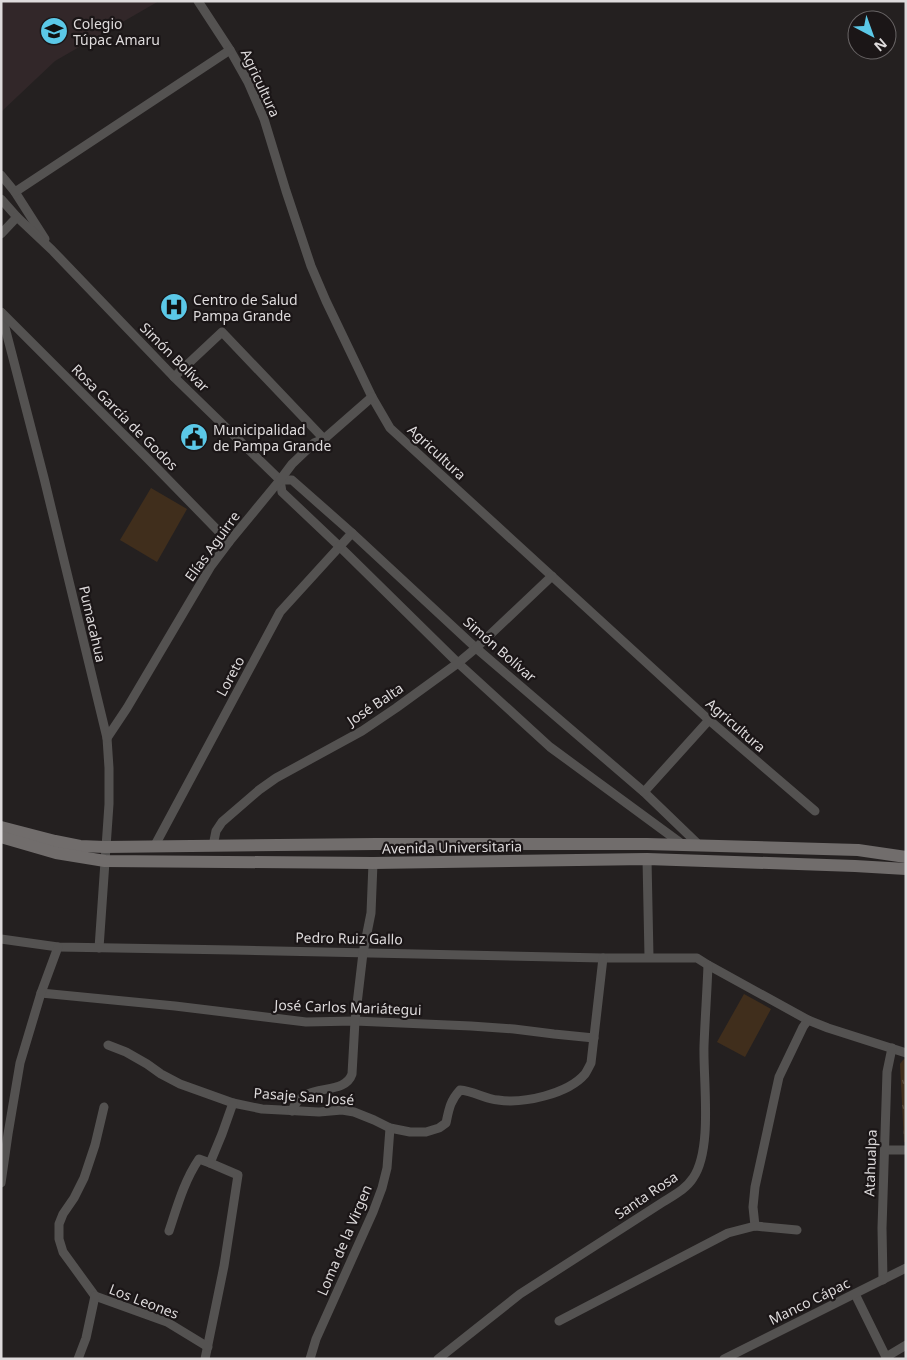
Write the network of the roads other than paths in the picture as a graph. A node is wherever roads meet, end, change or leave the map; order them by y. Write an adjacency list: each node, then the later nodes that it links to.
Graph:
1 (198, 1): 2 (street, Agricultura)
2 (230, 50): 4 (street); 11 (street, Agricultura)
3 (1, 175): 4 (street, Simón Bolívar)
4 (15, 192): 8 (street, Simón Bolívar)
5 (1, 199): 6 (street, Simón Bolívar)
6 (17, 217): 7 (street); 8 (street, Simón Bolívar)
7 (1, 234)
8 (52, 250): 10 (street, Simón Bolívar)
9 (1, 312): 15 (street, Rosa García de Godos); 21 (street, Pumacahua)
10 (174, 376): 12 (street); 13 (street, Simón Bolívar)
11 (372, 397): 12 (street, Elías Aguirre); 17 (street, Agricultura)
12 (324, 439): 13 (street, Elías Aguirre)
13 (280, 480): 14 (street, Simón Bolívar); 15 (street, Elías Aguirre); 16 (street, Simón Bolívar)
14 (352, 533): 16 (street, Loreto); 18 (street, Simón Bolívar)
15 (228, 542): 21 (street, Elías Aguirre)
16 (339, 546): 19 (street, Simón Bolívar); 28 (street, Loreto)
17 (552, 576): 18 (street, José Balta); 20 (street, Agricultura)
18 (476, 648): 19 (street, José Balta); 22 (street, Simón Bolívar)
19 (458, 663): 26 (street, Simón Bolívar); 29 (street, José Balta)
20 (709, 720): 22 (street); 23 (street, Agricultura)
21 (107, 738): 30 (street, Pumacahua)
22 (644, 792): 27 (street, Simón Bolívar)
23 (815, 811)
24 (1, 826): 30 (main road, Avenida Universitaria)
25 (1, 837): 33 (main road, Avenida Universitaria)
26 (682, 844): 27 (main road, Avenida Universitaria); 29 (main road, Avenida Universitaria)
27 (699, 845): 31 (main road, Avenida Universitaria)
28 (154, 846): 29 (main road, Avenida Universitaria); 30 (main road, Avenida Universitaria)
29 (213, 846)
30 (105, 847): 33 (street, Pumacahua)
31 (906, 857)
32 (647, 859): 34 (main road, Avenida Universitaria); 35 (main road, Avenida Universitaria); 40 (street)
33 (105, 861): 34 (main road, Avenida Universitaria); 38 (street, Pumacahua)
34 (373, 863): 39 (street)
35 (906, 869)
36 (1, 938): 37 (street, Pedro Ruiz Gallo)
37 (58, 947): 38 (street, Pedro Ruiz Gallo); 43 (street)
38 (99, 948): 39 (street, Pedro Ruiz Gallo)
39 (363, 952): 41 (street, Pedro Ruiz Gallo); 45 (street)
40 (649, 957): 41 (street, Pedro Ruiz Gallo); 42 (street, Pedro Ruiz Gallo)
41 (603, 958): 46 (street)
42 (708, 965): 44 (street); 72 (street, Santa Rosa)
43 (41, 993): 45 (street, José Carlos Mariátegui); 57 (street)
44 (808, 1020): 48 (street); 58 (street)
45 (355, 1021): 46 (street, José Carlos Mariátegui); 52 (street)
46 (594, 1038): 53 (street, Pasaje San José)
47 (108, 1044): 50 (street, Pasaje San José)
48 (892, 1048): 49 (street); 54 (street, Atahualpa)
49 (906, 1053)
50 (233, 1102): 52 (street, Pasaje San José); 56 (street)
51 (104, 1107): 64 (street)
52 (292, 1111): 53 (street, Pasaje San José)
53 (390, 1128): 71 (street, Loma de la Virgen)
54 (885, 1150): 55 (street); 62 (street, Atahualpa)
55 (906, 1150)
56 (210, 1163): 60 (street); 67 (street)
57 (1, 1183)
58 (754, 1226): 59 (street); 65 (street)
59 (797, 1230)
60 (168, 1231)
61 (906, 1268): 62 (street, Manco Cápac)
62 (883, 1280): 63 (street, Manco Cápac)
63 (855, 1294): 68 (street); 73 (street, Manco Cápac)
64 (95, 1296): 67 (street, Los Leones); 69 (street)
65 (559, 1321)
66 (906, 1345): 68 (street)
67 (208, 1347): 70 (street)
68 (886, 1358)
69 (78, 1359)
70 (206, 1359)
71 (310, 1359)
72 (438, 1359)
73 (724, 1359)

